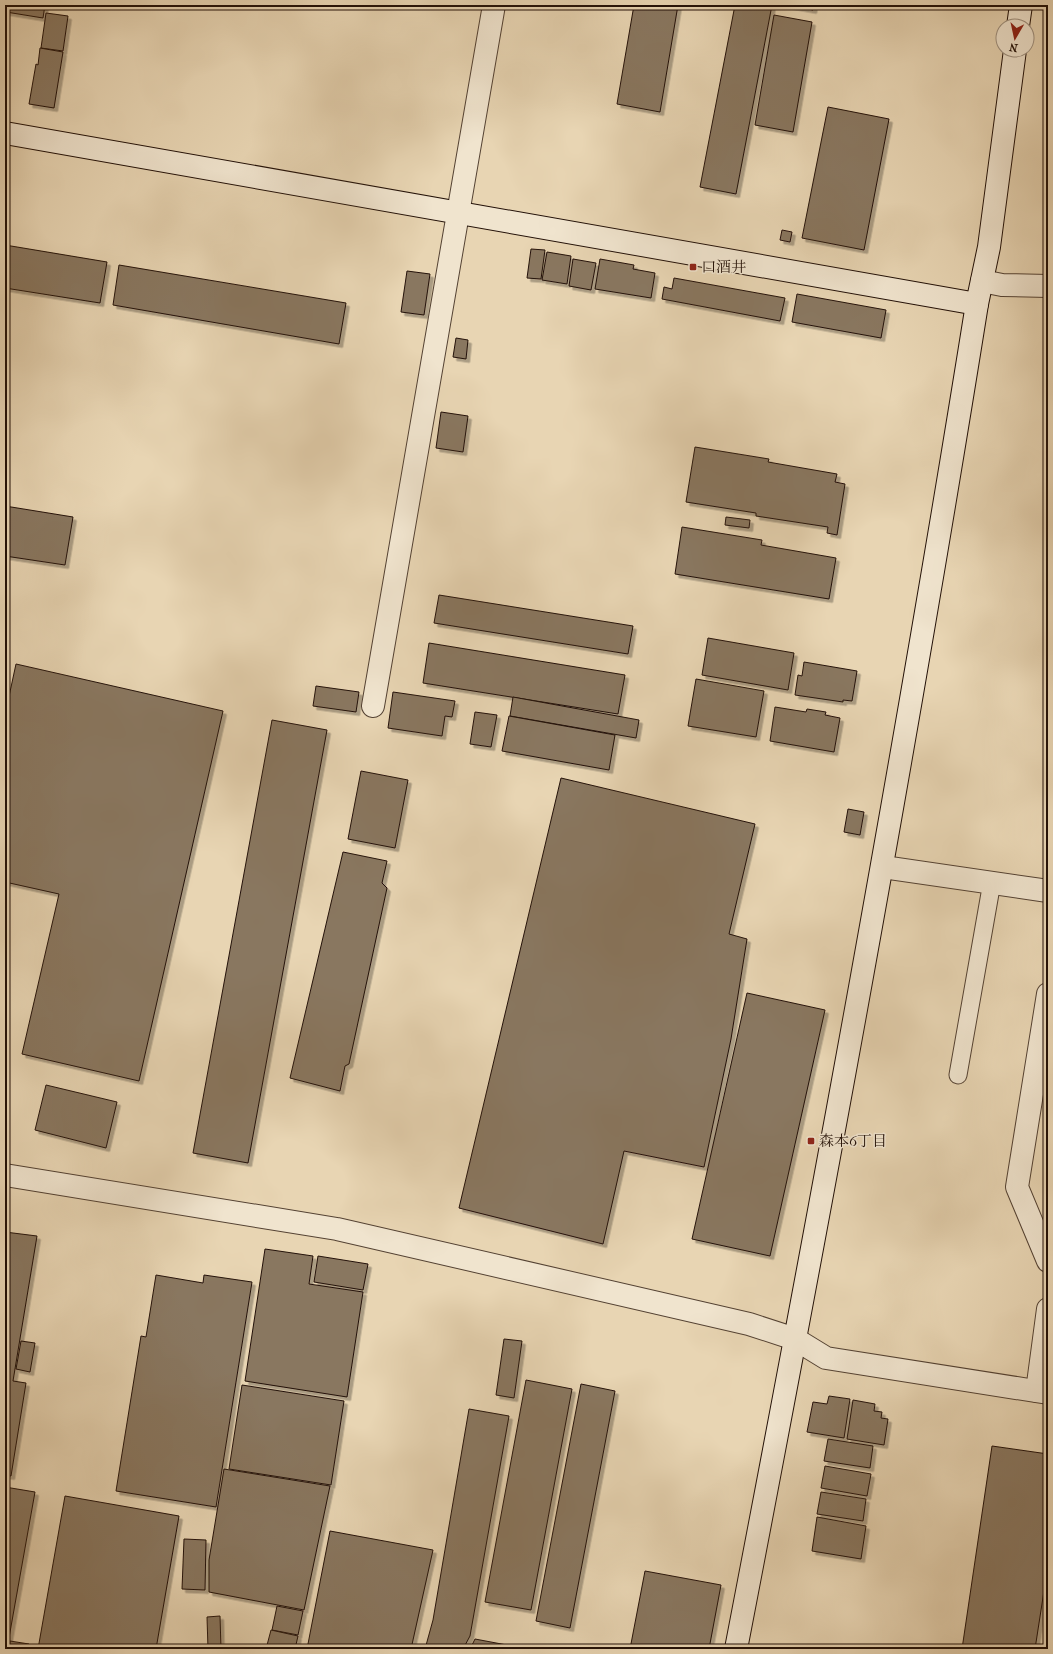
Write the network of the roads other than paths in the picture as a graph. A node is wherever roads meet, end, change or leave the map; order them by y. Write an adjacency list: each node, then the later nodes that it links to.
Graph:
1 (494, 5): 6 (street)
2 (1020, 5): 3 (street)
3 (1019, 18)
4 (1014, 58): 7 (street)
5 (5, 133): 6 (street)
6 (458, 213): 9 (street); 10 (street)
7 (982, 281): 8 (street); 9 (street)
8 (1048, 286)
9 (976, 304): 11 (street)
10 (373, 706)
11 (883, 867): 12 (street); 19 (street)
12 (992, 882): 13 (street); 15 (lane)
13 (1048, 891)
14 (1048, 994): 17 (street)
15 (958, 1076)
16 (5, 1175): 19 (street)
17 (1048, 1261)
18 (1048, 1309): 20 (street)
19 (795, 1340): 20 (street); 21 (street)
20 (1043, 1392)
21 (736, 1649)

